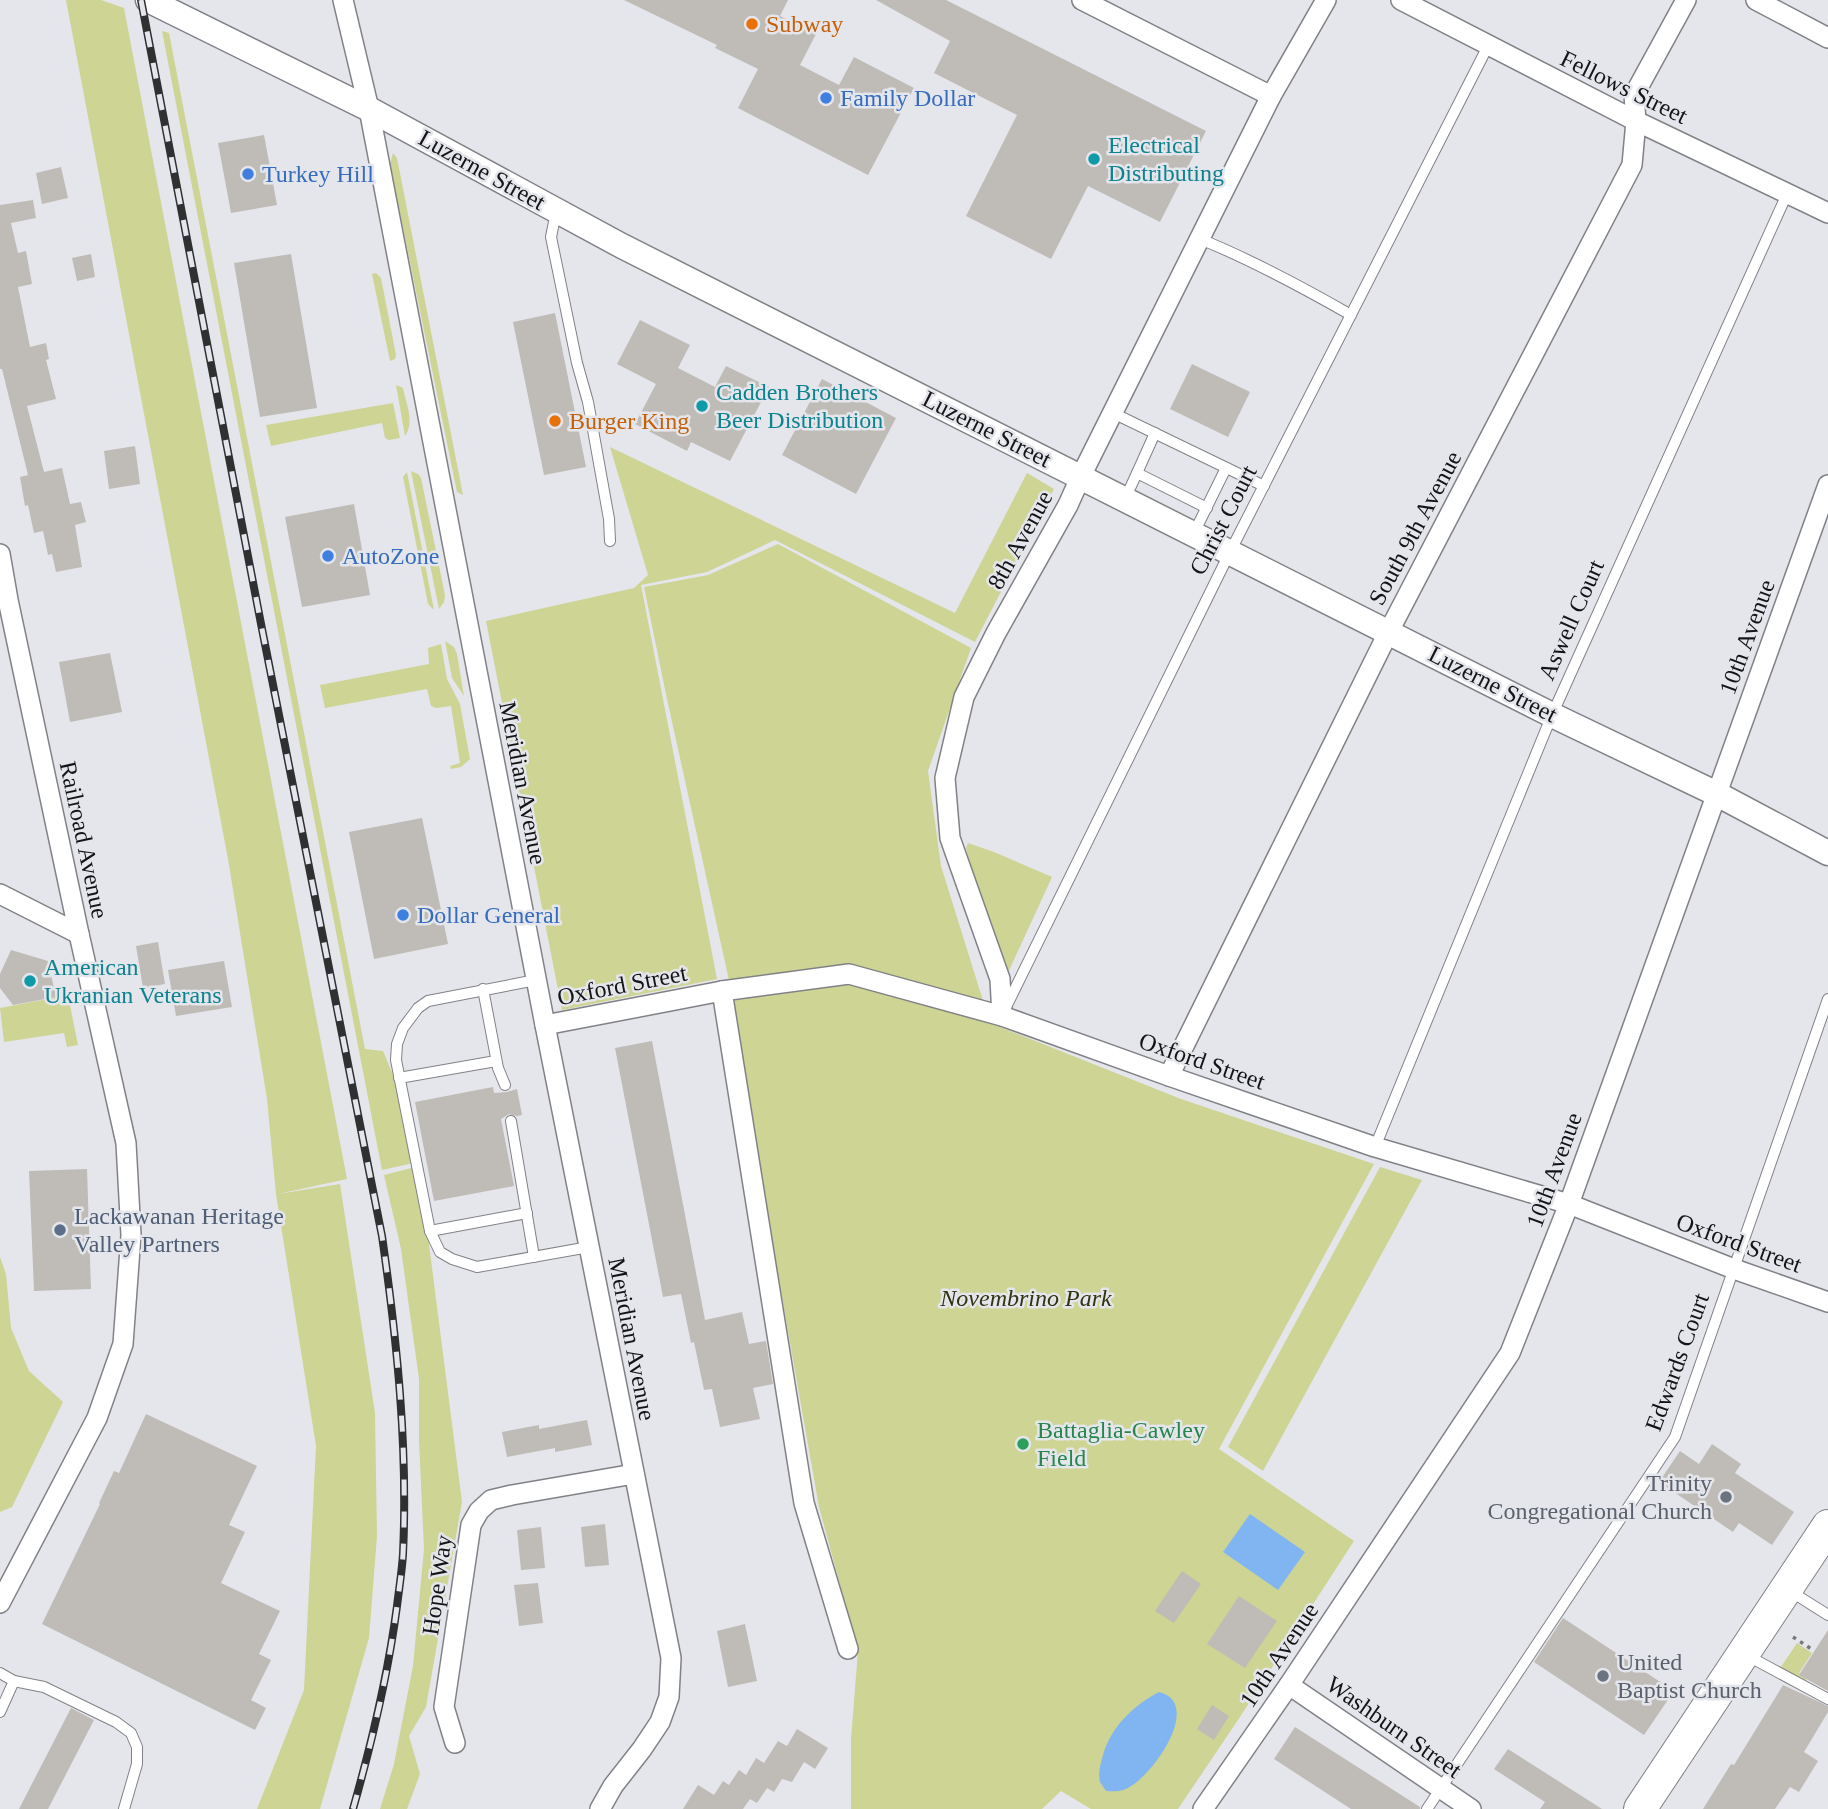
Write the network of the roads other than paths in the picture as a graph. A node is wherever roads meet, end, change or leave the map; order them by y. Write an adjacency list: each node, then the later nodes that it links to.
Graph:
1 (148, 0): 11 (street, Luzerne Street)
2 (343, 0): 11 (street, Meridian Avenue)
3 (1082, 0): 10 (street)
4 (1326, 0): 10 (street, 8th Avenue)
5 (1401, 0): 9 (street, Fellows Street)
6 (1685, 0): 12 (street, South 9th Avenue)
7 (1756, 0): 8 (street)
8 (1828, 37)
9 (1489, 46): 12 (street, Fellows Street); 17 (lane, Christ Court)
10 (1271, 96): 16 (street, 8th Avenue)
11 (369, 109): 14 (street, Luzerne Street); 38 (street, Meridian Avenue)
12 (1636, 121): 13 (street, Fellows Street); 32 (street, South 9th Avenue)
13 (1787, 194): 15 (street, Fellows Street); 33 (lane, Aswell Court)
14 (556, 210): 22 (street, Luzerne Street); 28 (lane)
15 (1828, 213)
16 (1200, 239): 17 (lane); 18 (street, 8th Avenue)
17 (1351, 315): 24 (lane, Christ Court)
18 (1113, 413): 19 (lane); 22 (street, 8th Avenue)
19 (1155, 433): 20 (lane); 21 (lane)
20 (1226, 468): 24 (lane); 26 (lane)
21 (1137, 473): 25 (lane); 26 (lane)
22 (1081, 476): 25 (street, Luzerne Street); 42 (street, 8th Avenue)
23 (1828, 485): 34 (street, 10th Avenue)
24 (1264, 486): 29 (lane, Christ Court)
25 (1125, 499): 27 (street, Luzerne Street)
26 (1207, 508): 27 (lane)
27 (1194, 534): 29 (street, Luzerne Street)
28 (610, 541)
29 (1230, 552): 32 (street, Luzerne Street); 42 (lane, Christ Court)
30 (0, 554): 31 (street, Railroad Avenue)
31 (4, 601): 37 (street, Railroad Avenue)
32 (1389, 631): 33 (street, Luzerne Street); 45 (street, South 9th Avenue)
33 (1552, 715): 34 (street, Luzerne Street); 49 (lane, Aswell Court)
34 (1717, 794): 35 (street, Luzerne Street); 50 (street, 10th Avenue)
35 (1828, 853)
36 (0, 894): 37 (street)
37 (79, 934): 60 (street, Railroad Avenue)
38 (536, 980): 39 (lane); 43 (street, Meridian Avenue)
39 (483, 989): 44 (lane); 46 (lane)
40 (722, 991): 42 (street, Oxford Street); 43 (street, Oxford Street); 62 (street)
41 (1828, 999): 55 (lane, Edwards Court)
42 (1002, 1016): 45 (street, Oxford Street)
43 (545, 1025): 53 (street, Meridian Avenue)
44 (496, 1061): 46 (lane); 47 (lane)
45 (1169, 1076): 49 (street, Oxford Street)
46 (399, 1078): 52 (lane)
47 (505, 1085)
48 (511, 1121): 51 (lane)
49 (1375, 1147): 50 (street, Oxford Street)
50 (1569, 1204): 55 (street, Oxford Street); 66 (street, 10th Avenue)
51 (527, 1213): 52 (lane); 54 (lane)
52 (430, 1231): 54 (lane)
53 (589, 1247): 54 (lane); 57 (street, Meridian Avenue)
54 (534, 1257)
55 (1734, 1269): 56 (street, Oxford Street); 70 (lane, Edwards Court)
56 (1828, 1302)
57 (634, 1474): 69 (street, Hope Way); 72 (street, Meridian Avenue)
58 (1828, 1526): 59 (main road)
59 (1786, 1589): 61 (lane); 63 (main road)
60 (0, 1603)
61 (1828, 1615)
62 (848, 1649)
63 (1743, 1653): 67 (lane); 76 (main road)
64 (0, 1673): 65 (lane)
65 (14, 1681): 68 (lane); 71 (lane)
66 (1289, 1685): 70 (street, Washburn Street); 73 (street, 10th Avenue)
67 (1828, 1699)
68 (0, 1712)
69 (455, 1743)
70 (1441, 1790): 74 (lane, Edwards Court); 75 (street, Washburn Street)
71 (124, 1809)
72 (600, 1809)
73 (1203, 1809)
74 (1427, 1809)
75 (1471, 1809)
76 (1640, 1809)

